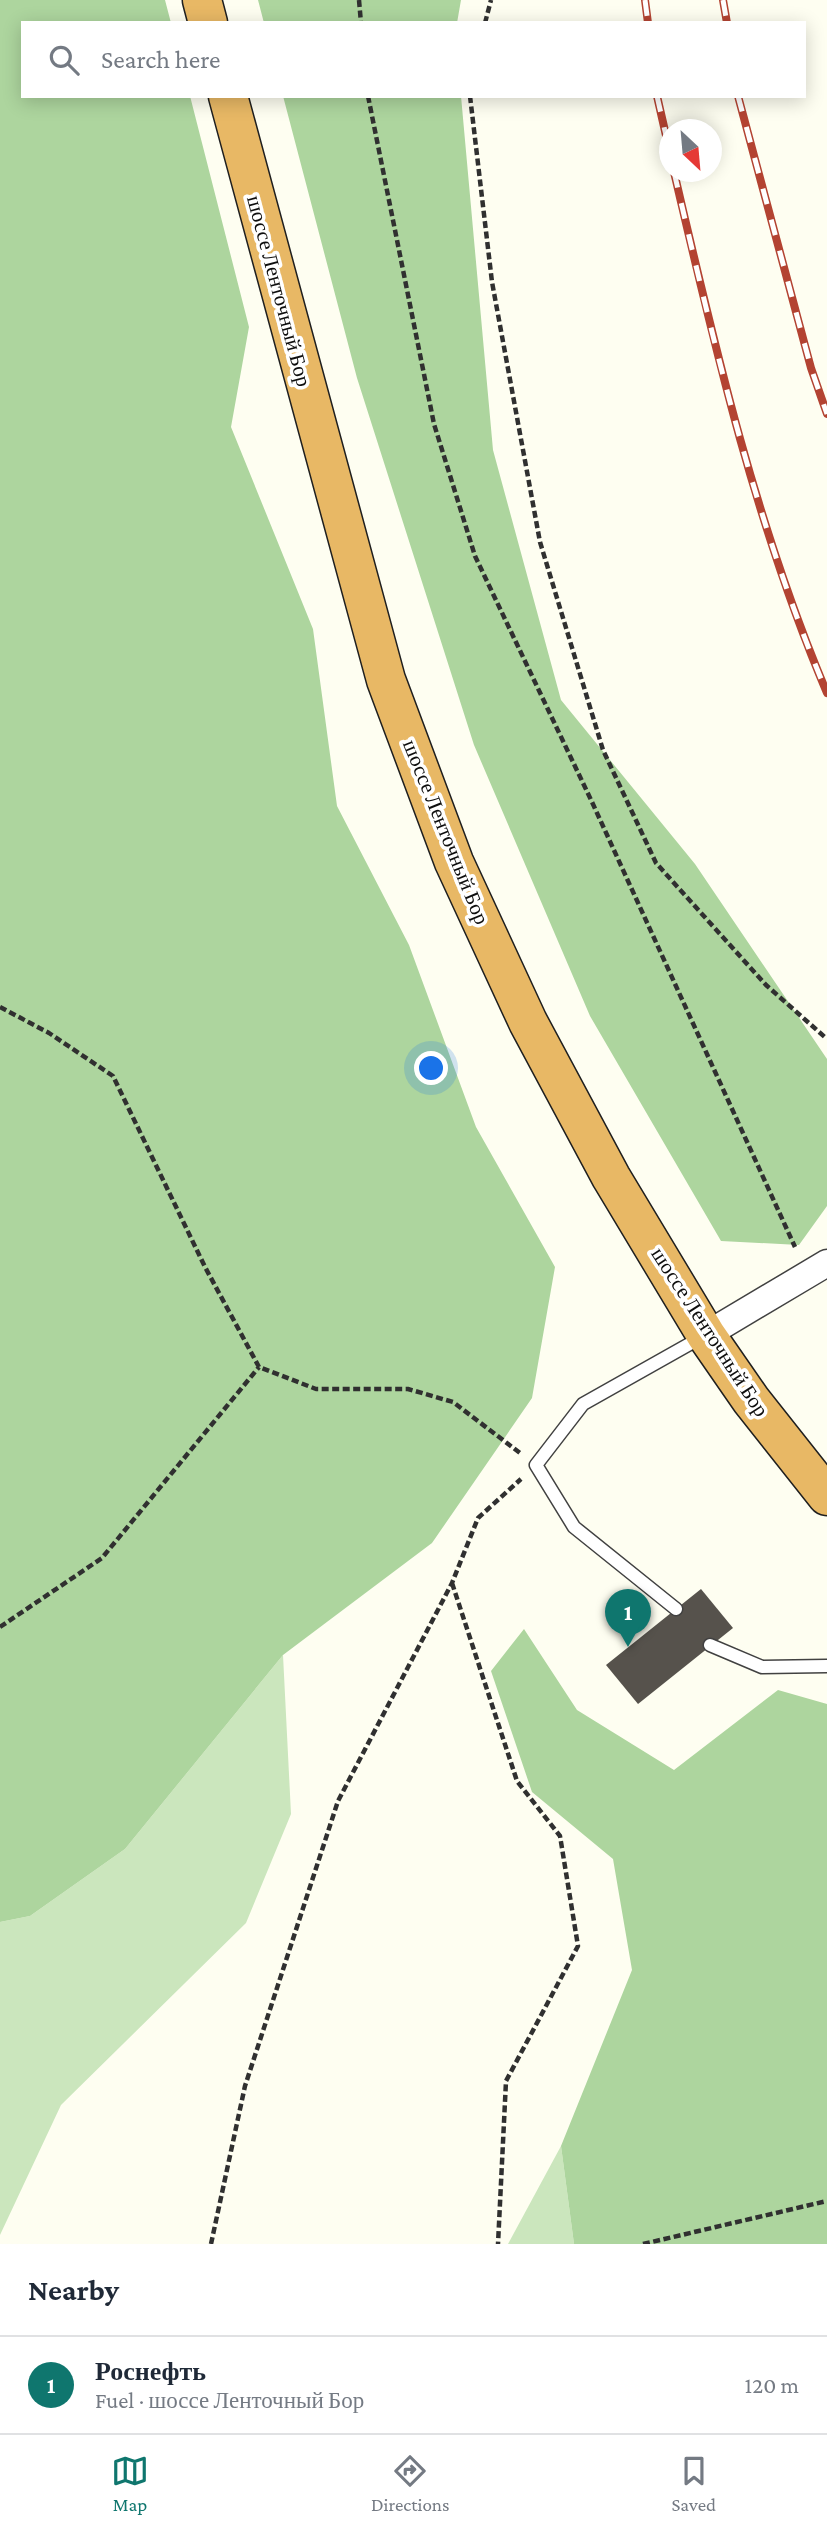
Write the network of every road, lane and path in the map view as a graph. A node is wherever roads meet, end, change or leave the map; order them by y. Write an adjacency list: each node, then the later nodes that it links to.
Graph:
1 (202, 0): 4 (highway)
2 (359, 0): 5 (path)
3 (491, 0): 6 (path)
4 (207, 21)
5 (361, 21)
6 (486, 21)
7 (229, 98): 14 (highway, шоссе Ленточный Бор)
8 (368, 98): 12 (path)
9 (470, 98): 11 (path)
10 (0, 1007): 15 (path)
11 (827, 1039)
12 (799, 1258)
13 (827, 1263): 14 (street)
14 (706, 1335): 16 (lane); 17 (highway, шоссе Ленточный Бор)
15 (259, 1367): 16 (path); 20 (path)
16 (536, 1465): 18 (path); 19 (lane)
17 (827, 1496)
18 (452, 1583): 24 (path); 25 (path)
19 (676, 1609)
20 (0, 1628)
21 (710, 1645): 22 (lane)
22 (827, 1665)
23 (827, 2201): 26 (path)
24 (211, 2244)
25 (498, 2244)
26 (643, 2244)

